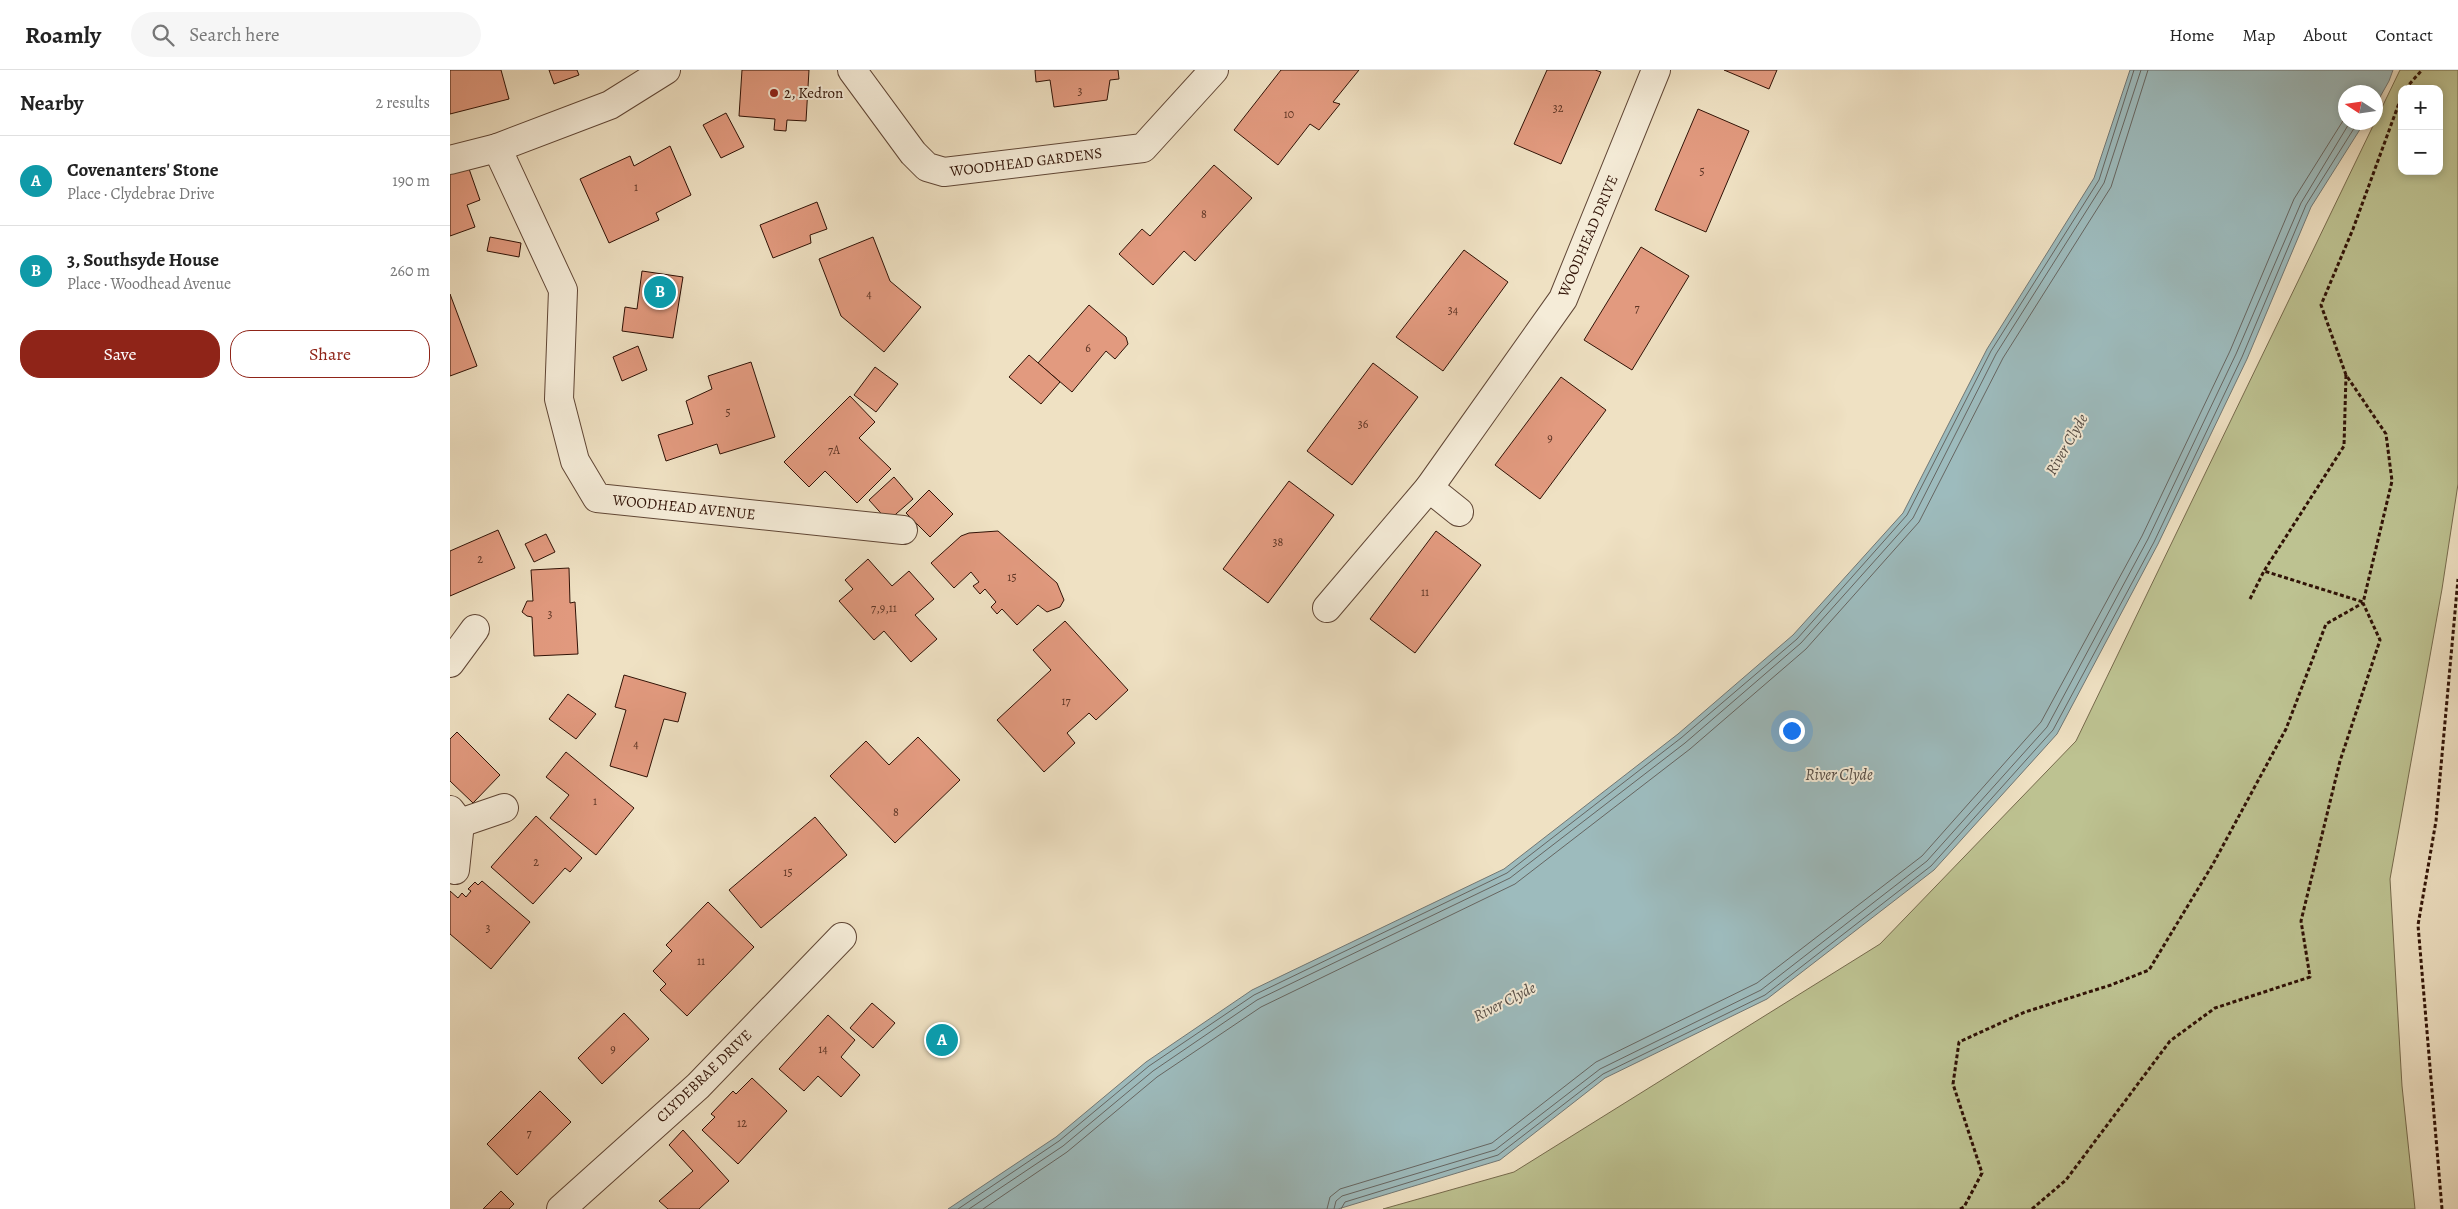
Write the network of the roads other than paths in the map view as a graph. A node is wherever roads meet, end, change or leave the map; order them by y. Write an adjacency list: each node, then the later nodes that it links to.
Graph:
1 (666, 70): 5 (street)
2 (852, 70): 3 (street, WOODHEAD GARDENS)
3 (1214, 70)
4 (1656, 70): 7 (street, WOODHEAD DRIVE)
5 (496, 148): 6 (street); 9 (street, WOODHEAD AVENUE)
6 (450, 160)
7 (1429, 488): 8 (street); 10 (street, WOODHEAD DRIVE)
8 (1459, 512)
9 (903, 530)
10 (1327, 608)
11 (475, 630): 12 (street)
12 (450, 662)
13 (504, 808): 14 (street)
14 (455, 816): 15 (street)
15 (455, 870)
16 (842, 937): 17 (street, CLYDEBRAE DRIVE)
17 (561, 1209)

